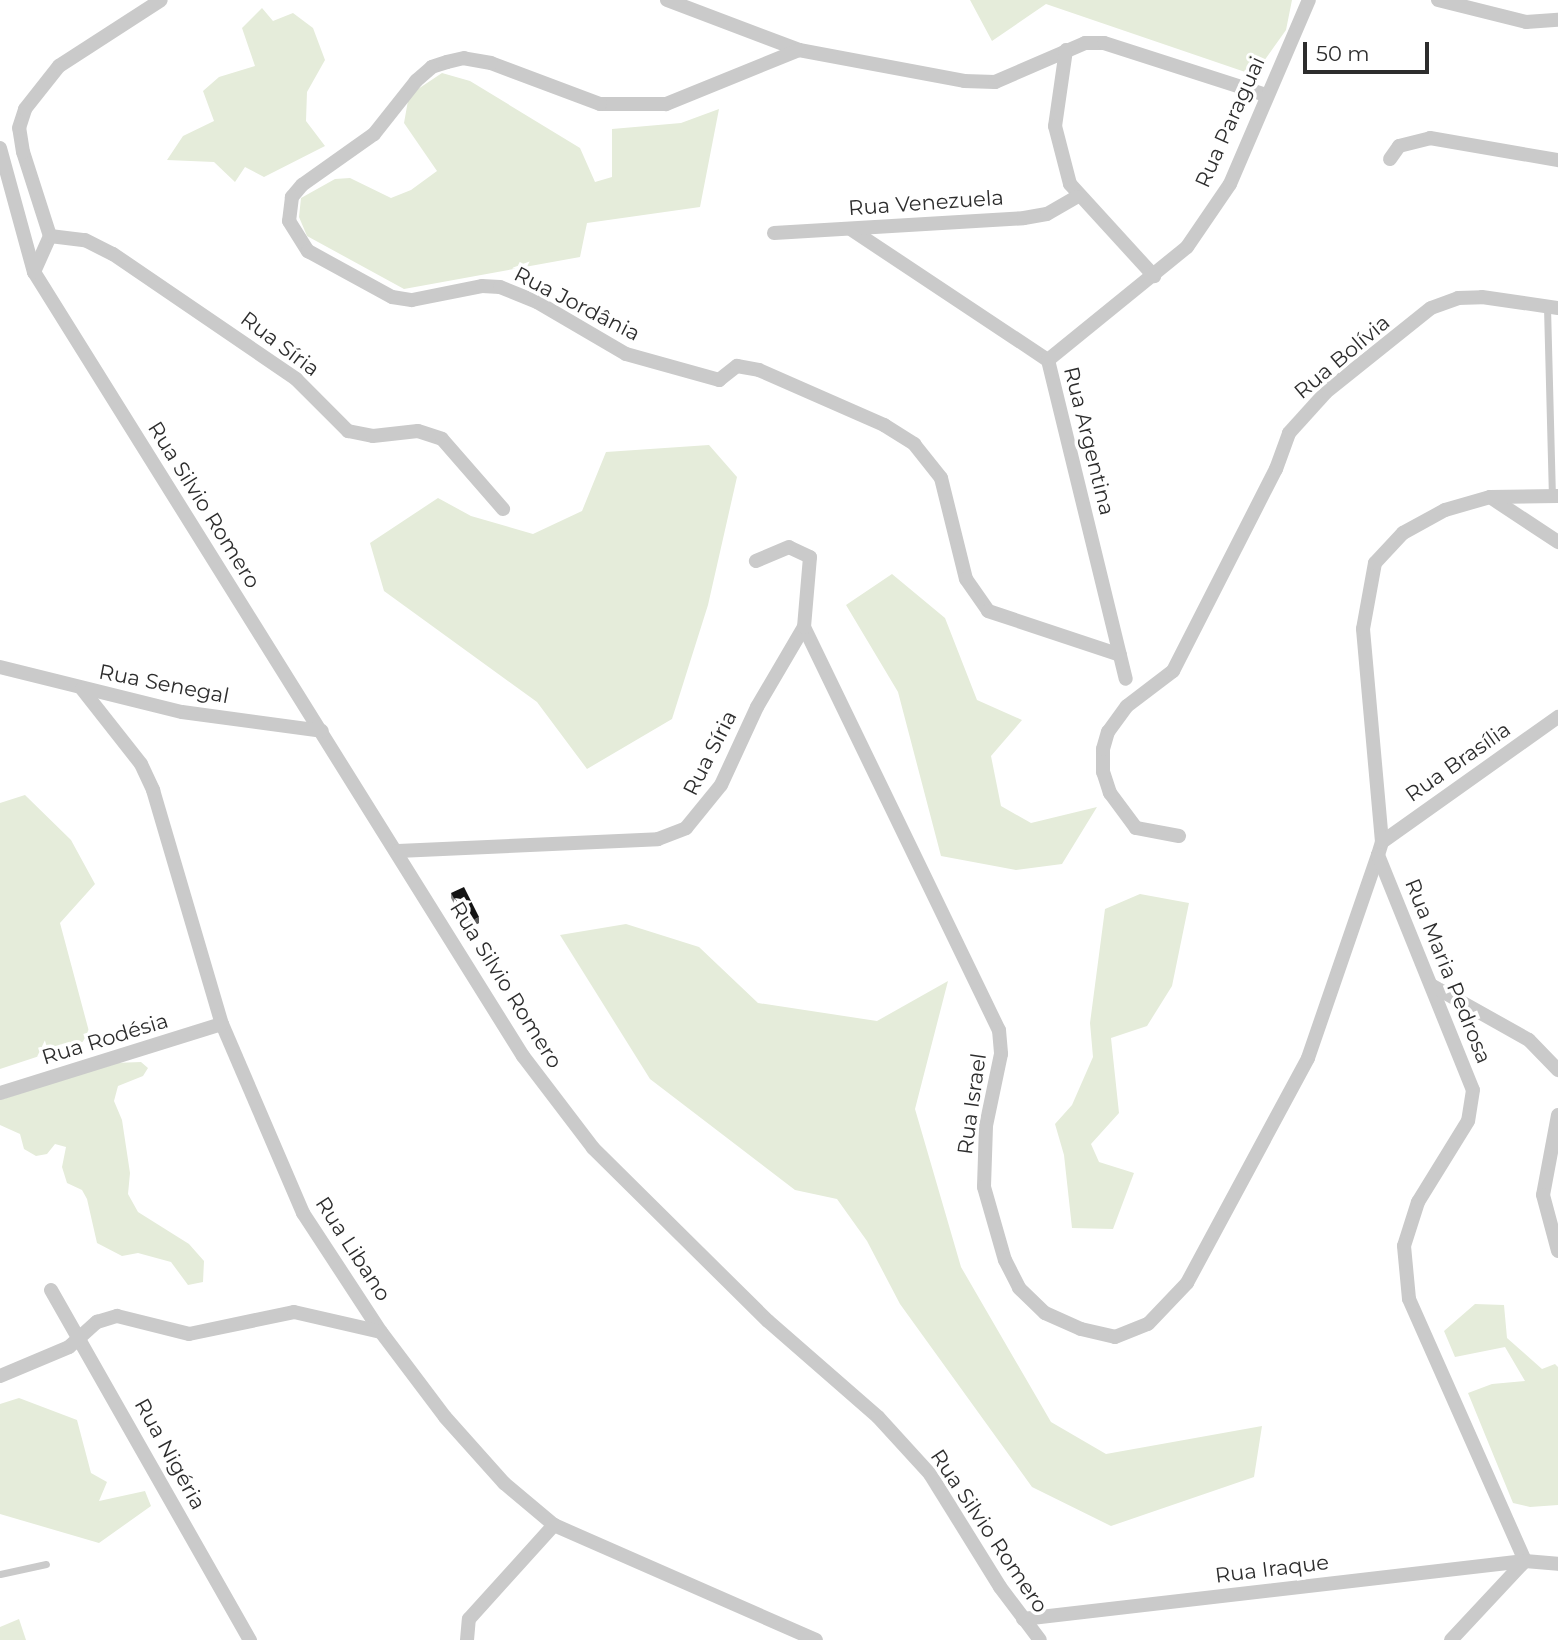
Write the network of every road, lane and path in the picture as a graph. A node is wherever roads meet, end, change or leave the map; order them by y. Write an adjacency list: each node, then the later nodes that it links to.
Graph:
1 (161, 0): 15 (street)
2 (667, 0): 6 (street)
3 (1308, 0): 8 (street, Rua Paraguai)
4 (1438, 0): 5 (street)
5 (1558, 20)
6 (799, 50): 7 (street); 26 (street, Rua Jordânia)
7 (1066, 50): 8 (street); 12 (street)
8 (1266, 95): 17 (street, Rua Paraguai)
9 (0, 148): 16 (street, Rua Silvio Romero)
10 (1390, 159): 11 (street)
11 (1558, 160)
12 (1077, 197): 13 (street, Rua Venezuela); 17 (street)
13 (852, 230): 14 (street, Rua Venezuela); 19 (street, Rua Argentina)
14 (774, 233)
15 (50, 236): 16 (street); 22 (street, Rua Síria)
16 (34, 272): 31 (street, Rua Silvio Romero)
17 (1154, 276): 19 (street, Rua Paraguai)
18 (1552, 307): 20 (lane); 32 (street, Rua Bolívia)
19 (1048, 360): 26 (street, Rua Argentina)
20 (1555, 496): 21 (street, Rua Maria Pedrosa)
21 (1490, 497): 23 (street); 33 (street, Rua Maria Pedrosa)
22 (503, 509)
23 (1558, 542)
24 (756, 561): 25 (street, Rua Síria)
25 (804, 627): 33 (street, Rua Israel); 34 (street, Rua Síria)
26 (1120, 655): 28 (street, Rua Argentina)
27 (0, 667): 29 (street, Rua Senegal)
28 (1126, 679)
29 (82, 689): 31 (street, Rua Senegal); 36 (street, Rua Libano)
30 (1558, 717): 33 (street, Rua Brasília)
31 (322, 731): 34 (street, Rua Silvio Romero)
32 (1179, 836)
33 (1380, 848): 35 (street, Rua Maria Pedrosa)
34 (398, 851): 50 (street, Rua Silvio Romero)
35 (1431, 985): 37 (street); 46 (street, Rua Maria Pedrosa)
36 (222, 1024): 38 (street, Rua Rodésia); 42 (street, Rua Libano)
37 (1558, 1070)
38 (0, 1093)
39 (1558, 1115): 40 (street)
40 (1558, 1251)
41 (51, 1290): 43 (street, Rua Nigéria)
42 (381, 1332): 43 (street); 45 (street, Rua Libano)
43 (81, 1339): 44 (street); 51 (street, Rua Nigéria)
44 (0, 1376)
45 (554, 1525): 52 (street); 53 (street, Rua Libano)
46 (1525, 1561): 48 (street, Rua Iraque); 50 (street, Rua Iraque); 55 (street)
47 (46, 1564): 49 (lane)
48 (1558, 1564)
49 (0, 1574)
50 (1023, 1619): 54 (street, Rua Silvio Romero)
51 (250, 1640)
52 (467, 1640)
53 (816, 1640)
54 (1040, 1640)
55 (1451, 1640)

